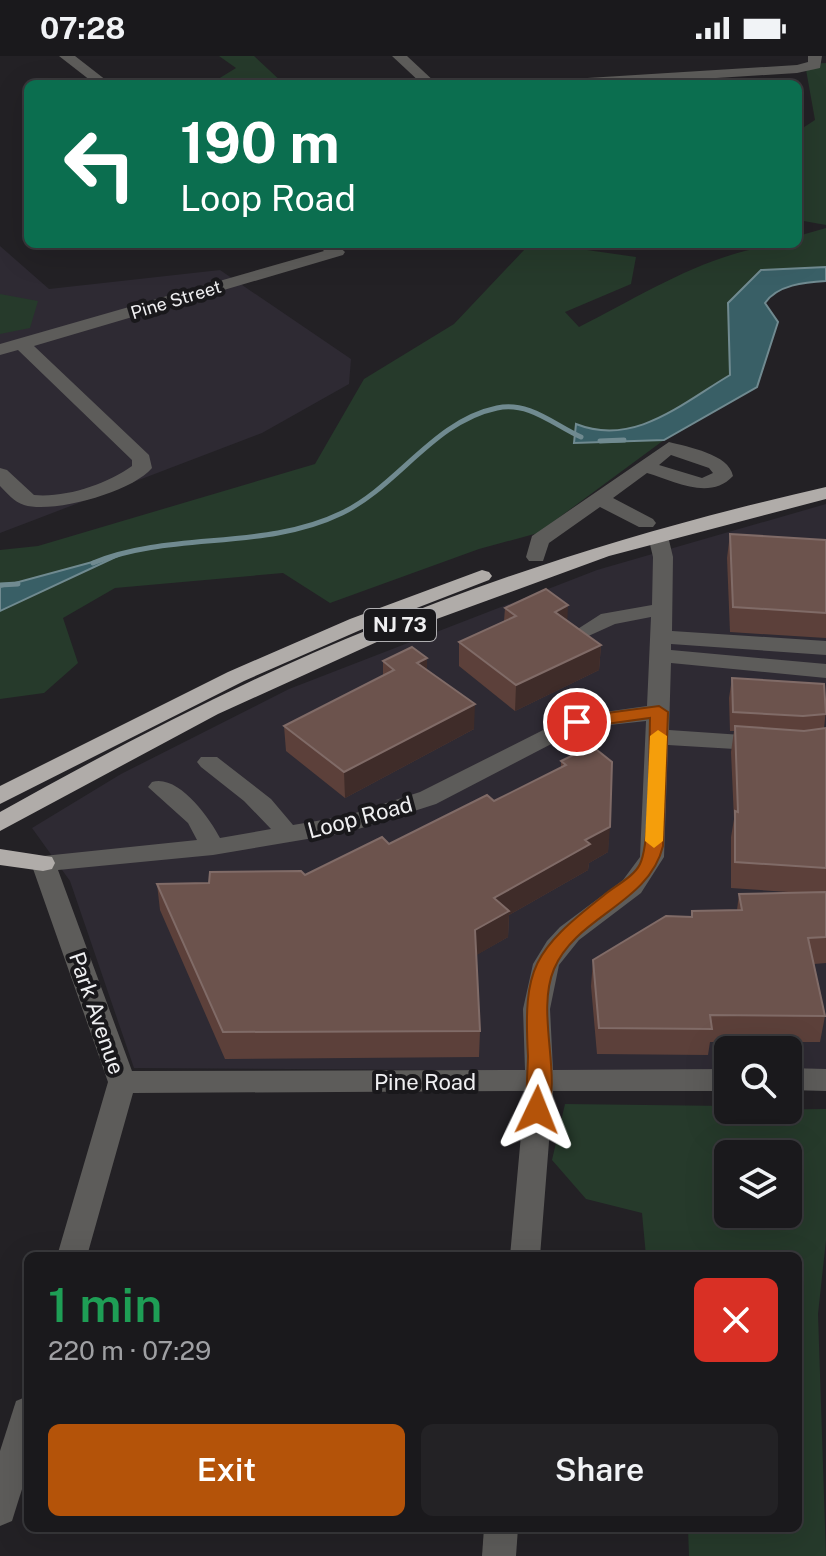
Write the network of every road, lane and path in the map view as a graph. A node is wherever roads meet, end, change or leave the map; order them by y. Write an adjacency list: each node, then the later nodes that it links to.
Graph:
1 (66, 56): 4 (street)
2 (399, 56): 5 (street)
3 (815, 59): 6 (street)
4 (99, 80)
5 (426, 80)
6 (583, 80)
7 (331, 248): 8 (street, Pine Street)
8 (22, 344): 9 (street, Pine Street); 11 (street)
9 (0, 350)
10 (643, 466): 14 (street)
11 (0, 474)
12 (826, 478): 15 (highway, NJ 73)
13 (826, 493): 15 (highway, NJ 73)
14 (599, 499): 15 (street); 16 (street)
15 (652, 530): 16 (highway, NJ 73); 17 (street); 28 (highway, NJ 73)
16 (536, 557): 27 (highway, NJ 73)
17 (662, 609): 18 (street); 19 (street)
18 (584, 632)
19 (661, 646): 20 (street); 21 (street); 22 (street)
20 (826, 648)
21 (826, 671)
22 (659, 712): 23 (street); 29 (street, Loop Road)
23 (658, 737): 24 (street); 36 (street)
24 (826, 743)
25 (209, 762): 29 (street)
26 (160, 787): 30 (street)
27 (0, 796)
28 (0, 823)
29 (287, 836): 30 (street, Loop Road)
30 (213, 847): 32 (street, Loop Road)
31 (0, 857): 32 (highway)
32 (43, 863): 37 (street, Park Avenue)
33 (802, 1079): 35 (street)
34 (714, 1080): 36 (street, Pine Road)
35 (826, 1080)
36 (540, 1081): 37 (street, Pine Road); 39 (street)
37 (122, 1082): 38 (street, Park Avenue)
38 (73, 1252)
39 (525, 1252)
40 (24, 1425): 41 (street)
41 (0, 1510)
42 (501, 1532): 43 (street)
43 (499, 1556)

